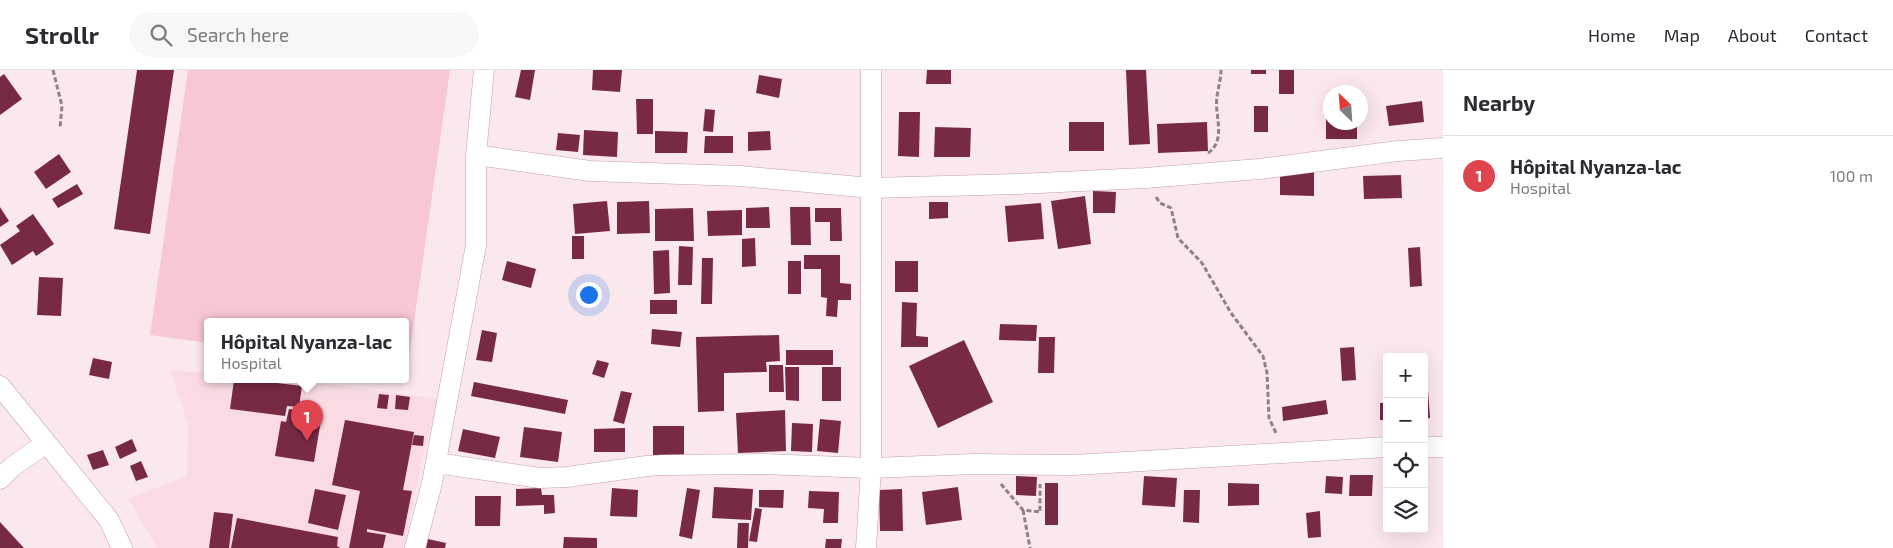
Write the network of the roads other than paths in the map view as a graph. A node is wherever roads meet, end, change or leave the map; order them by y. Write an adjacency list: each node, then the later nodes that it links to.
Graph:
1 (484, 70): 4 (street)
2 (871, 70): 5 (street)
3 (1443, 148): 5 (street)
4 (476, 155): 5 (street); 11 (street)
5 (871, 188): 12 (street)
6 (0, 386): 7 (street)
7 (46, 443): 13 (street); 14 (street)
8 (1383, 447): 12 (street)
9 (1428, 447): 10 (street)
10 (1443, 447)
11 (436, 463): 12 (street); 15 (street)
12 (871, 468): 16 (street)
13 (0, 479)
14 (122, 548)
15 (414, 548)
16 (866, 548)

